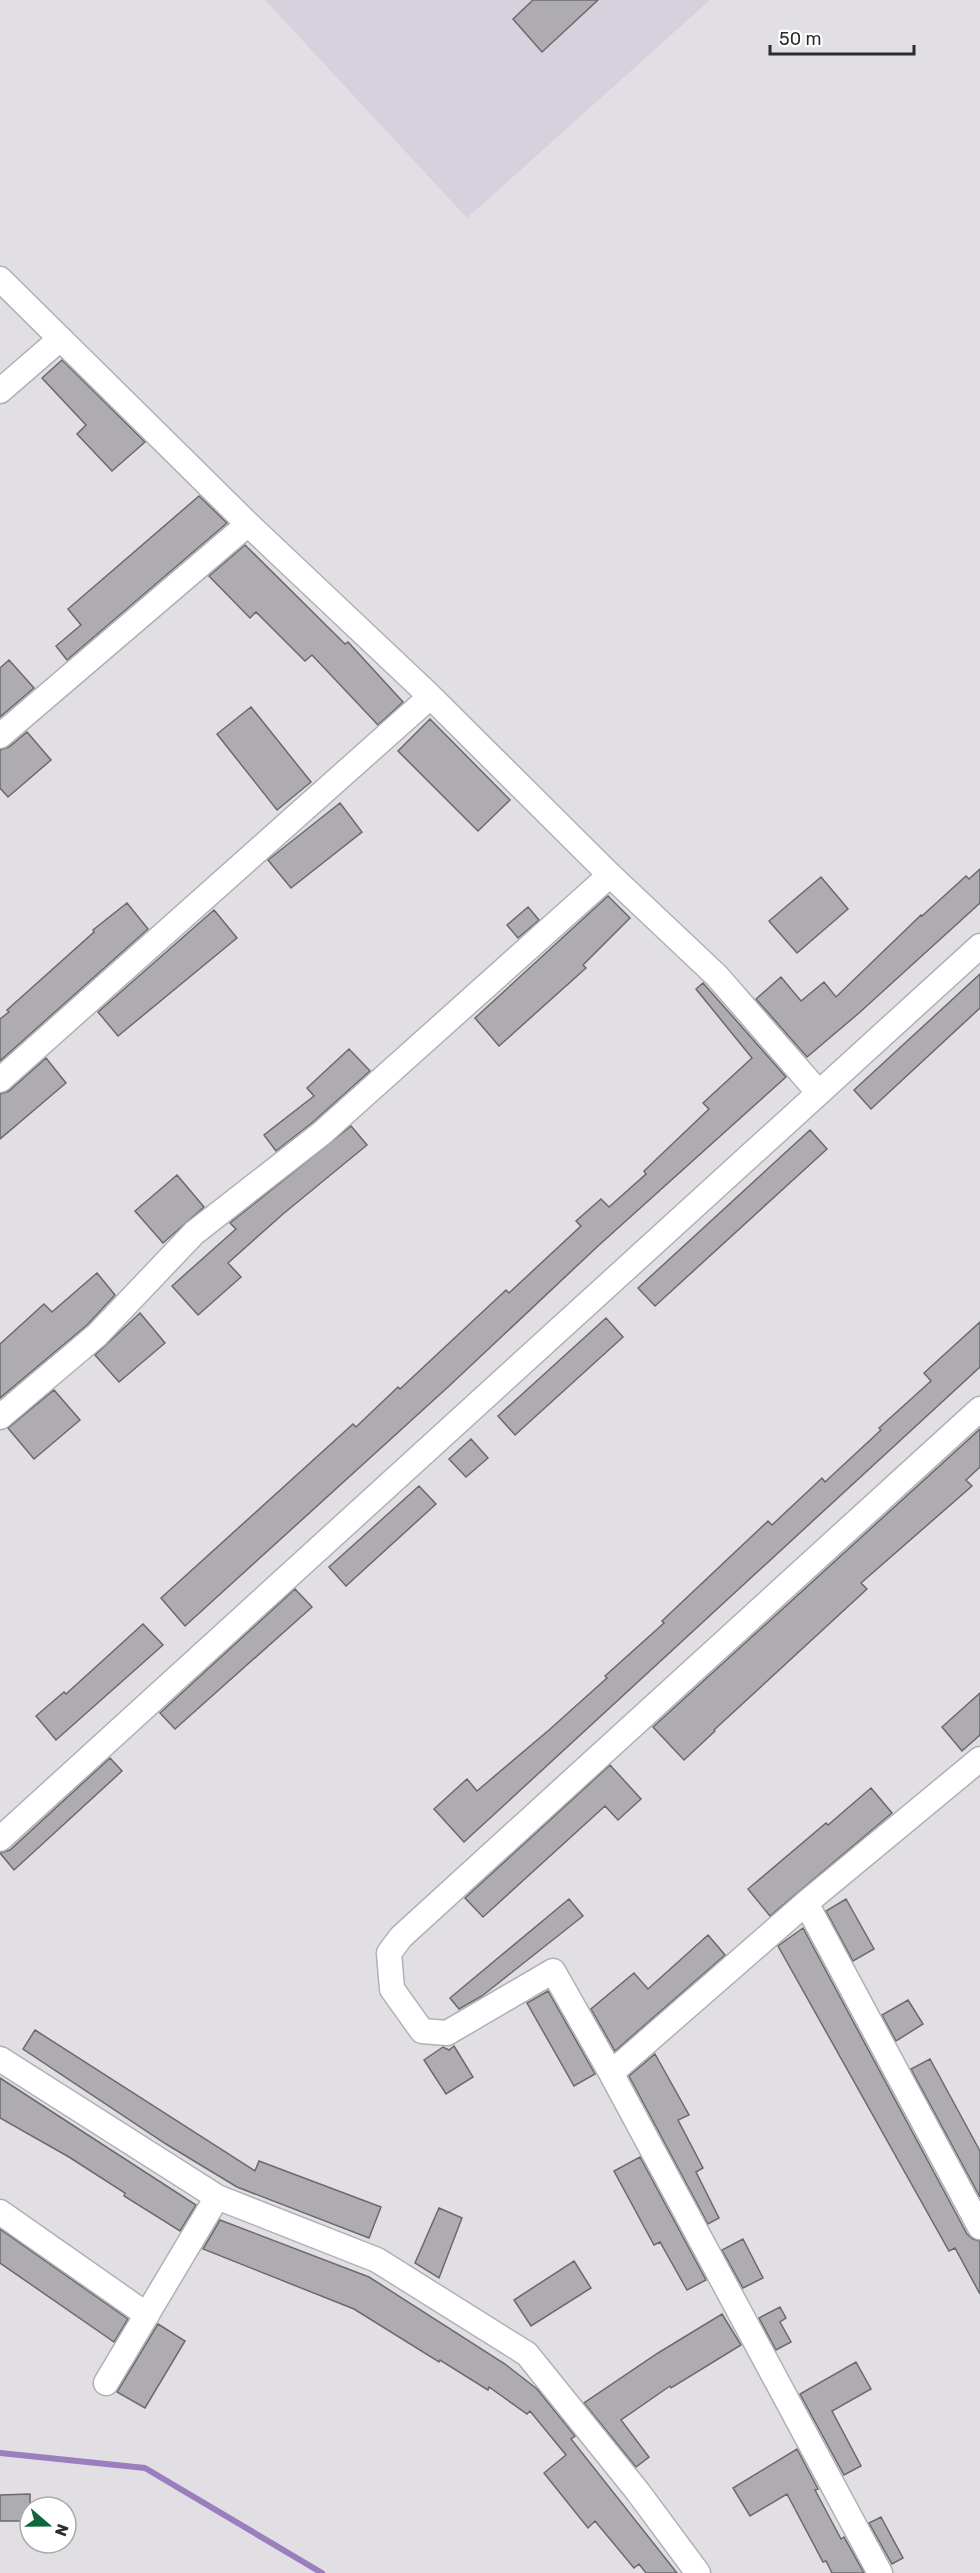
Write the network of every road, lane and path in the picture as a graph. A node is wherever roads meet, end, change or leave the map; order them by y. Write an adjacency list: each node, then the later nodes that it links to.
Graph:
1 (0, 279): 2 (street)
2 (60, 339): 3 (street); 4 (street)
3 (0, 391)
4 (248, 524): 5 (street); 6 (street)
5 (430, 697): 7 (street); 9 (street)
6 (0, 736)
7 (610, 875): 10 (street); 12 (street)
8 (980, 946): 10 (street)
9 (0, 1080)
10 (819, 1093): 14 (street)
11 (980, 1409): 17 (street)
12 (0, 1417)
13 (980, 1759): 15 (street)
14 (0, 1839)
15 (806, 1903): 17 (street); 20 (street)
16 (0, 2059): 18 (street)
17 (611, 2073): 24 (street)
18 (217, 2197): 21 (street); 23 (street)
19 (0, 2212): 21 (street)
20 (980, 2227)
21 (147, 2315): 22 (street)
22 (106, 2384)
23 (698, 2573)
24 (880, 2573)

